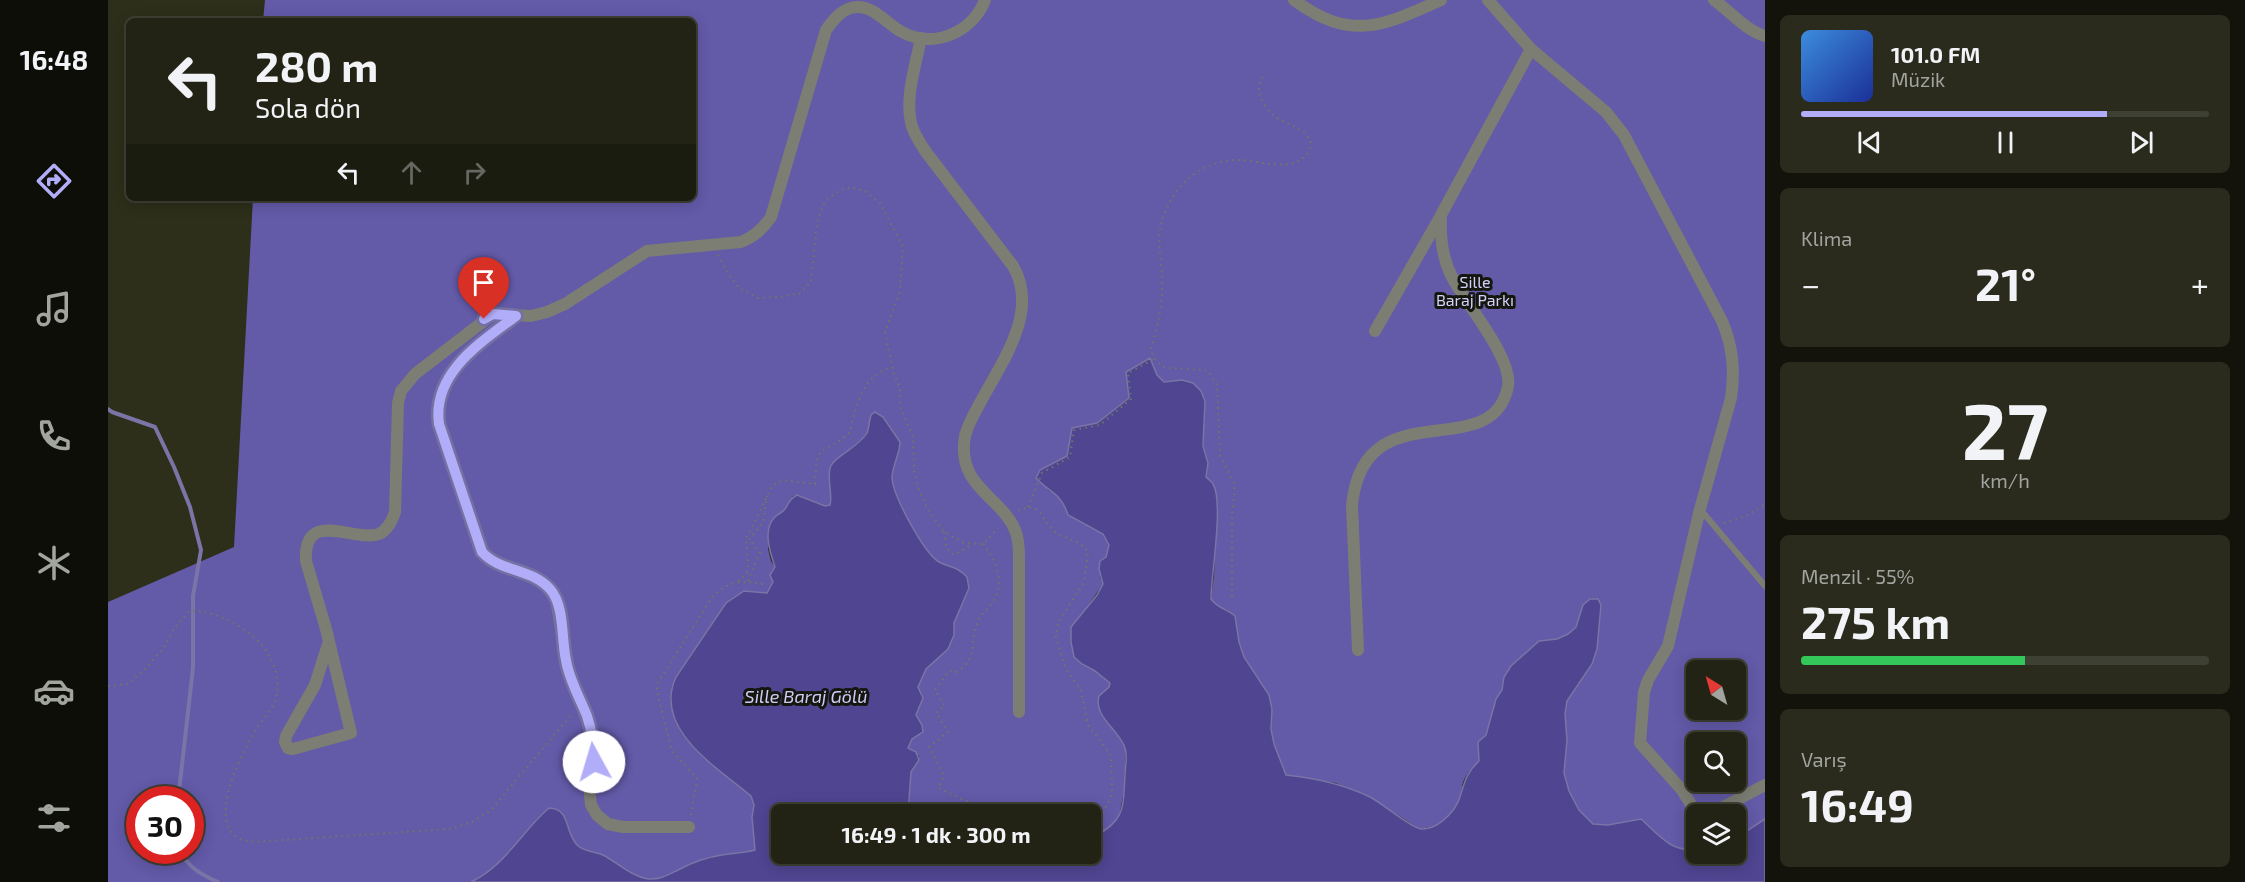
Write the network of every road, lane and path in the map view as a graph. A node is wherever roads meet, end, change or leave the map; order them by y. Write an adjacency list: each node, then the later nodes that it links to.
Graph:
1 (985, 0): 7 (street)
2 (1294, 0): 3 (street)
3 (1441, 0)
4 (1488, 0): 8 (street)
5 (1714, 0): 6 (street)
6 (1765, 36)
7 (921, 38): 11 (street); 20 (street)
8 (1531, 49): 10 (street); 19 (street)
9 (1266, 73): 14 (path)
10 (1441, 215): 13 (street); 31 (street)
11 (712, 244): 12 (street); 15 (path)
12 (516, 316): 30 (street); 33 (street)
13 (1375, 331)
14 (1154, 358): 18 (path); 29 (path)
15 (892, 366): 16 (path); 22 (path)
16 (768, 491): 25 (path); 26 (path)
17 (1765, 504): 21 (path)
18 (1028, 507): 20 (path); 39 (path)
19 (1700, 509): 21 (lane); 37 (street)
20 (1007, 518): 24 (path); 34 (street)
21 (1712, 524): 28 (lane)
22 (944, 532): 23 (path); 23 (path)
23 (974, 544): 24 (path)
24 (983, 544): 36 (path)
25 (738, 581): 26 (path); 40 (path)
26 (748, 581): 27 (path)
27 (763, 584)
28 (1765, 586)
29 (1232, 597)
30 (328, 644): 30 (street)
31 (1358, 650)
32 (108, 686): 33 (path)
33 (582, 704): 40 (street)
34 (1019, 712)
35 (1765, 785): 38 (street)
36 (973, 804)
37 (1691, 804)
38 (1729, 804)
39 (1101, 815)
40 (689, 827)

